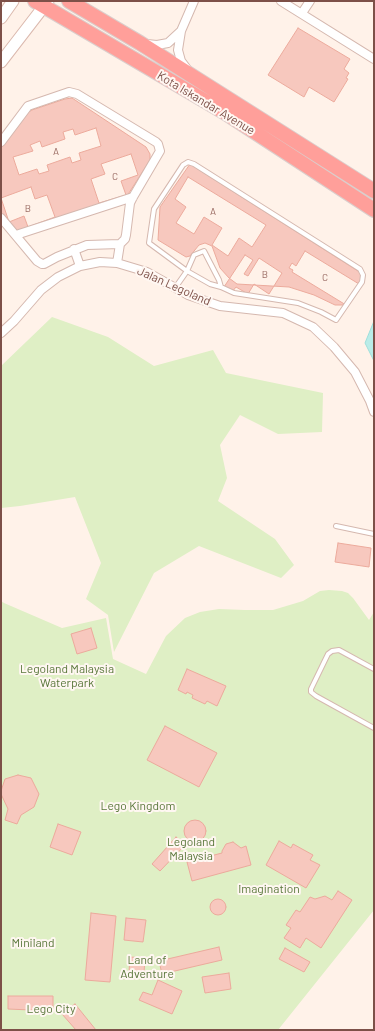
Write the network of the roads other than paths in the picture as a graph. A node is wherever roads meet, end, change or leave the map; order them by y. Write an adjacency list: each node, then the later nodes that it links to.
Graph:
1 (13, 1): 8 (main road)
2 (69, 1): 10 (highway, Kota Iskandar Avenue)
3 (194, 1): 9 (street)
4 (281, 1): 7 (street)
5 (310, 1): 7 (street)
6 (42, 3): 12 (main road); 17 (highway, Kota Iskandar Avenue)
7 (302, 13): 11 (street)
8 (1, 18)
9 (181, 31): 10 (street); 13 (street)
10 (140, 43): 13 (highway, Kota Iskandar Avenue)
11 (374, 59)
12 (1, 62)
13 (191, 75): 15 (highway, Kota Iskandar Avenue)
14 (1, 142): 16 (street)
15 (374, 191)
16 (133, 197): 19 (street); 20 (street)
17 (374, 210)
18 (1, 218): 19 (street)
19 (16, 235): 21 (street)
20 (120, 244): 21 (street); 22 (street)
21 (74, 249): 23 (street)
22 (117, 263): 23 (street, Jalan Legoland); 26 (street, Jalan Legoland)
23 (80, 266): 27 (street, Jalan Legoland)
24 (187, 271): 25 (lane); 25 (lane); 25 (lane); 26 (lane)
25 (221, 287)
26 (175, 288): 28 (street, Jalan Legoland)
27 (1, 333)
28 (374, 412)
29 (336, 526): 30 (lane)
30 (374, 534)
31 (374, 669): 32 (lane)
32 (374, 728)

